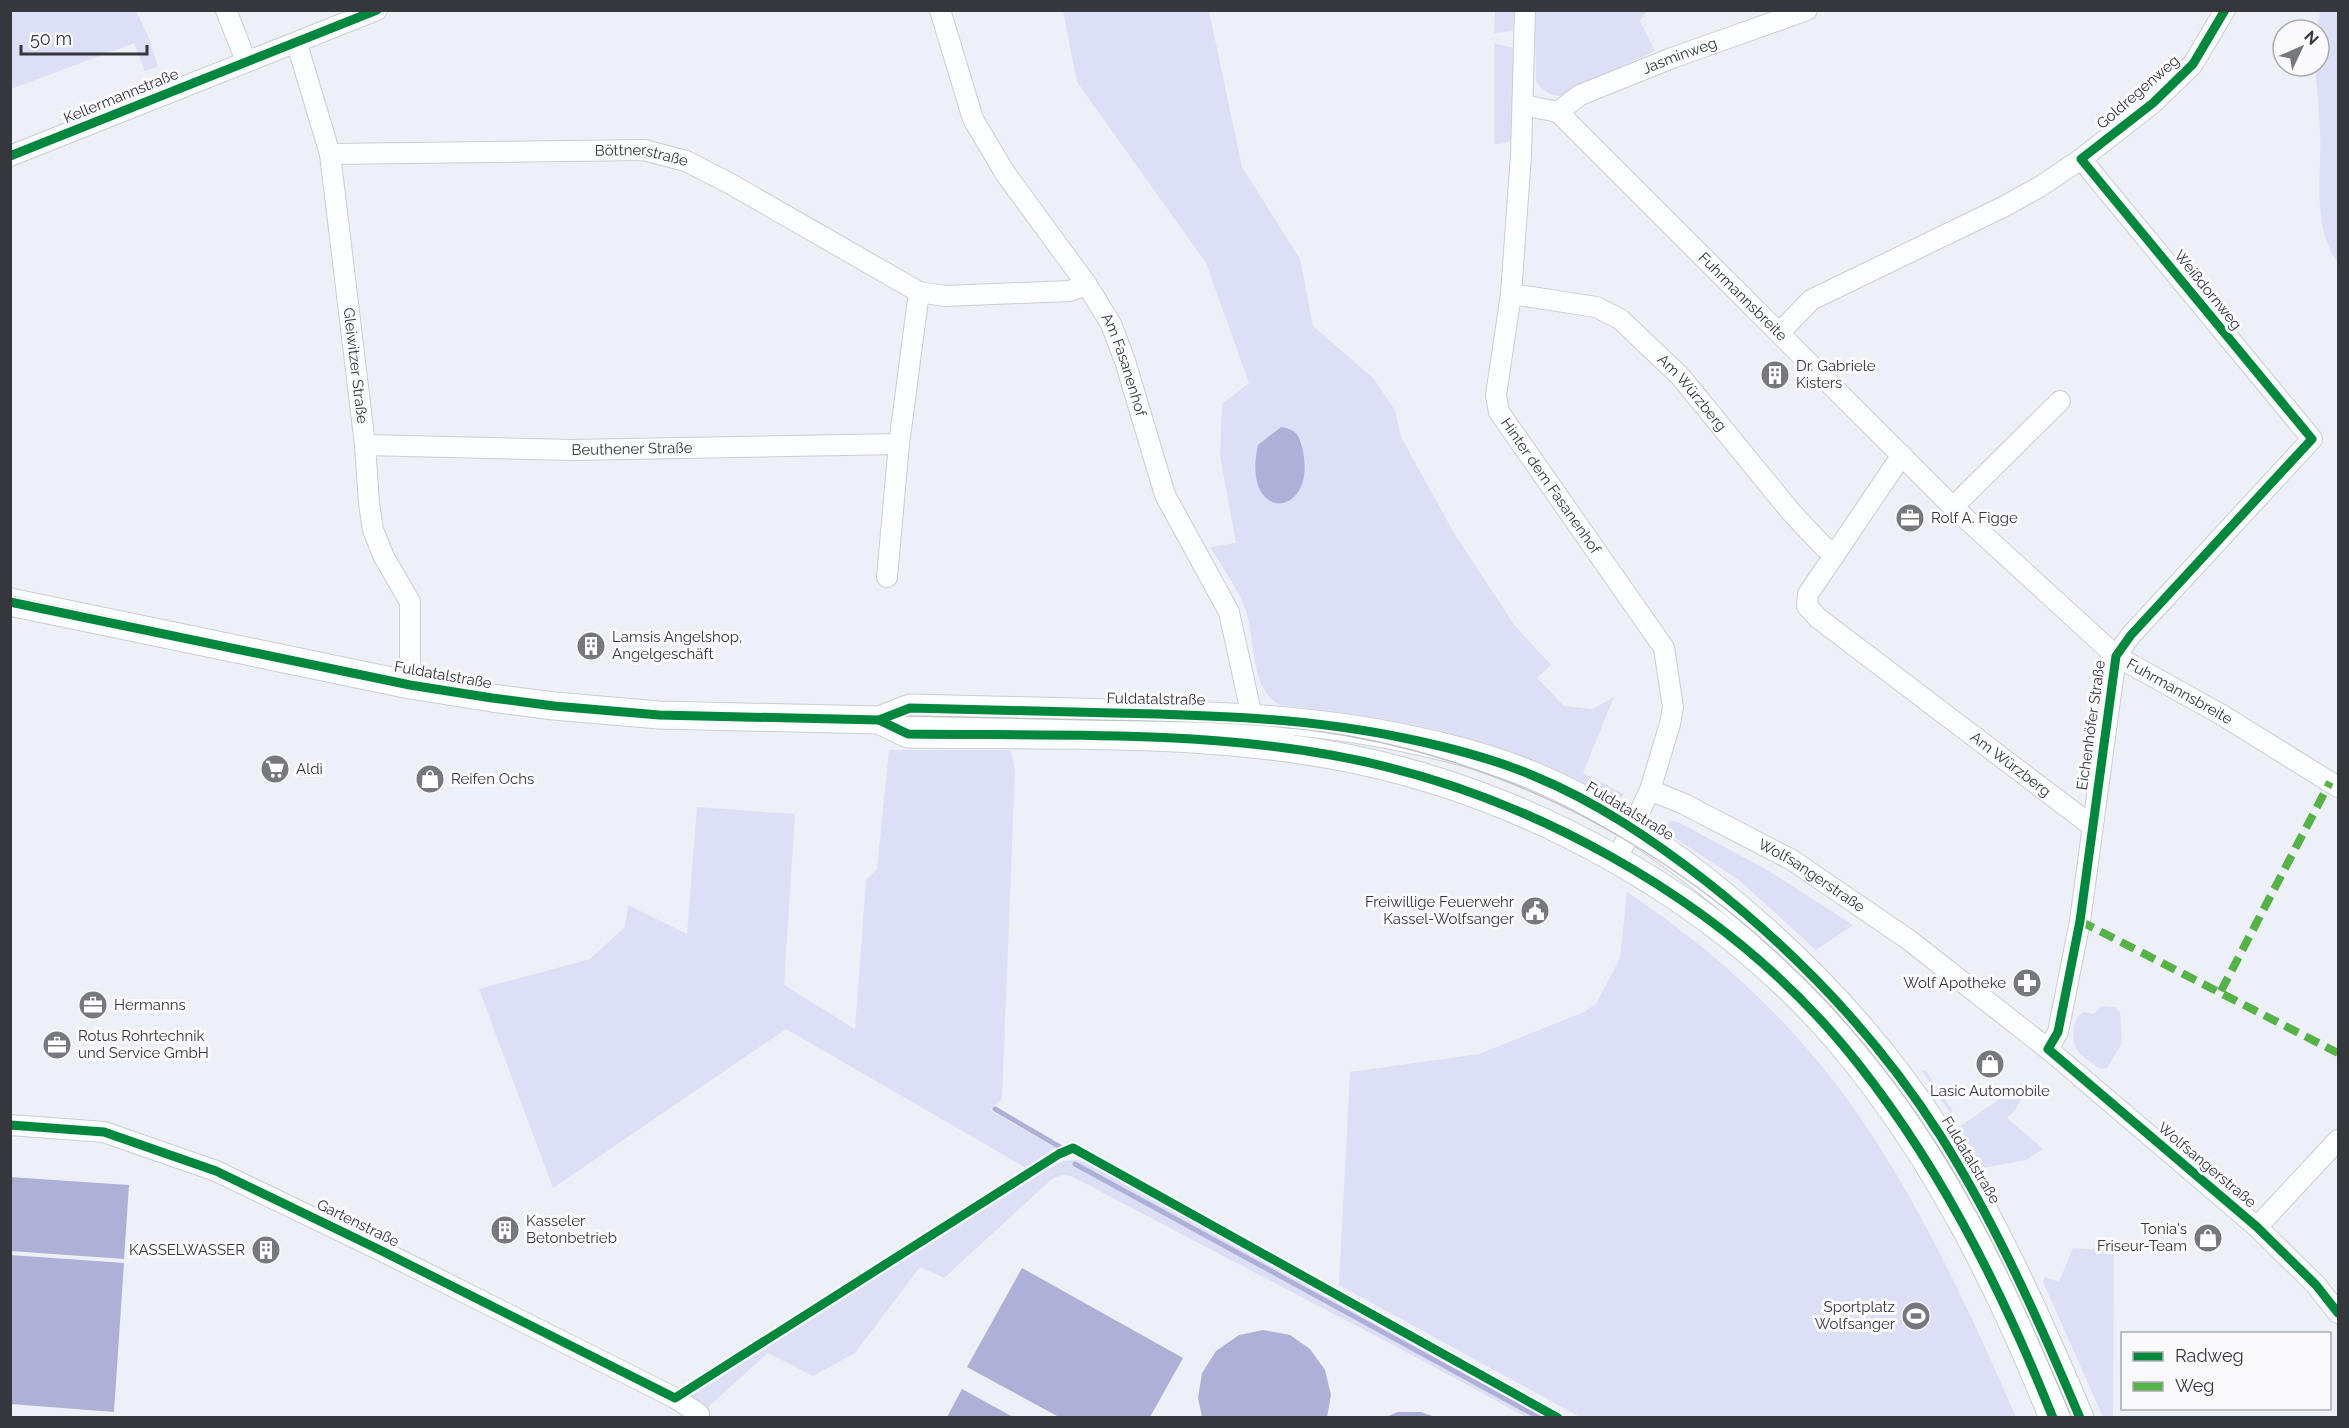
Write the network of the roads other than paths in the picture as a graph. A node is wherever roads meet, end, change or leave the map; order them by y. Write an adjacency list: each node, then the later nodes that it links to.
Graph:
1 (226, 10): 8 (street)
2 (377, 10): 7 (street, Kellermannstraße)
3 (940, 10): 14 (street, Am Fasanenhof)
4 (1525, 10): 9 (street, Hinter dem Fasanenhof)
5 (1807, 10): 10 (street, Jasminweg)
6 (2225, 10): 13 (street, Goldregenweg)
7 (297, 44): 8 (street, Kellermannstraße); 11 (street, Gleiwitzer Straße)
8 (246, 62): 12 (street, Kellermannstraße)
9 (1523, 105): 10 (street); 16 (street, Hinter dem Fasanenhof)
10 (1558, 112): 17 (street, Fuhrmannsbreite)
11 (330, 154): 15 (street, Böttnerstraße); 21 (street, Gleiwitzer Straße)
12 (10, 156)
13 (2082, 159): 17 (street, Goldregenweg); 19 (street, Weißdornweg)
14 (1087, 285): 15 (street, Böttnerstraße); 29 (street, Am Fasanenhof)
15 (919, 292): 20 (street)
16 (1511, 294): 24 (street, Am Würzberg); 31 (street, Hinter dem Fasanenhof)
17 (1780, 332): 22 (street, Fuhrmannsbreite)
18 (2060, 401): 23 (street)
19 (2312, 439): 27 (street, Eichenhöfer Straße)
20 (898, 444): 21 (street, Beuthener Straße); 25 (street)
21 (365, 446): 28 (street, Gleiwitzer Straße)
22 (1902, 455): 23 (street, Fuhrmannsbreite); 24 (street, Am Würzberg)
23 (1953, 507): 27 (street, Fuhrmannsbreite)
24 (1835, 555): 32 (street, Am Würzberg)
25 (887, 577)
26 (10, 602): 28 (main road, Fuldatalstraße)
27 (2116, 656): 30 (street, Fuhrmannsbreite); 32 (street, Eichenhöfer Straße)
28 (410, 685): 29 (main road, Fuldatalstraße)
29 (1251, 730): 33 (main road, Fuldatalstraße); 34 (main road, Fuldatalstraße)
30 (2338, 787)
31 (1650, 790): 33 (street, Hinter dem Fasanenhof); 35 (street, Wolfsangerstraße)
32 (2092, 826): 35 (street, Eichenhöfer Straße)
33 (1633, 827): 34 (street, Hinter dem Fasanenhof); 42 (main road, Fuldatalstraße)
34 (1617, 859): 41 (main road, Fuldatalstraße)
35 (2048, 1048): 38 (street, Wolfsangerstraße)
36 (10, 1125): 40 (street, Gartenstraße)
37 (2338, 1140): 38 (street)
38 (2257, 1227): 39 (street, Wolfsangerstraße)
39 (2338, 1313)
40 (699, 1414)
41 (2053, 1418)
42 (2080, 1418)

